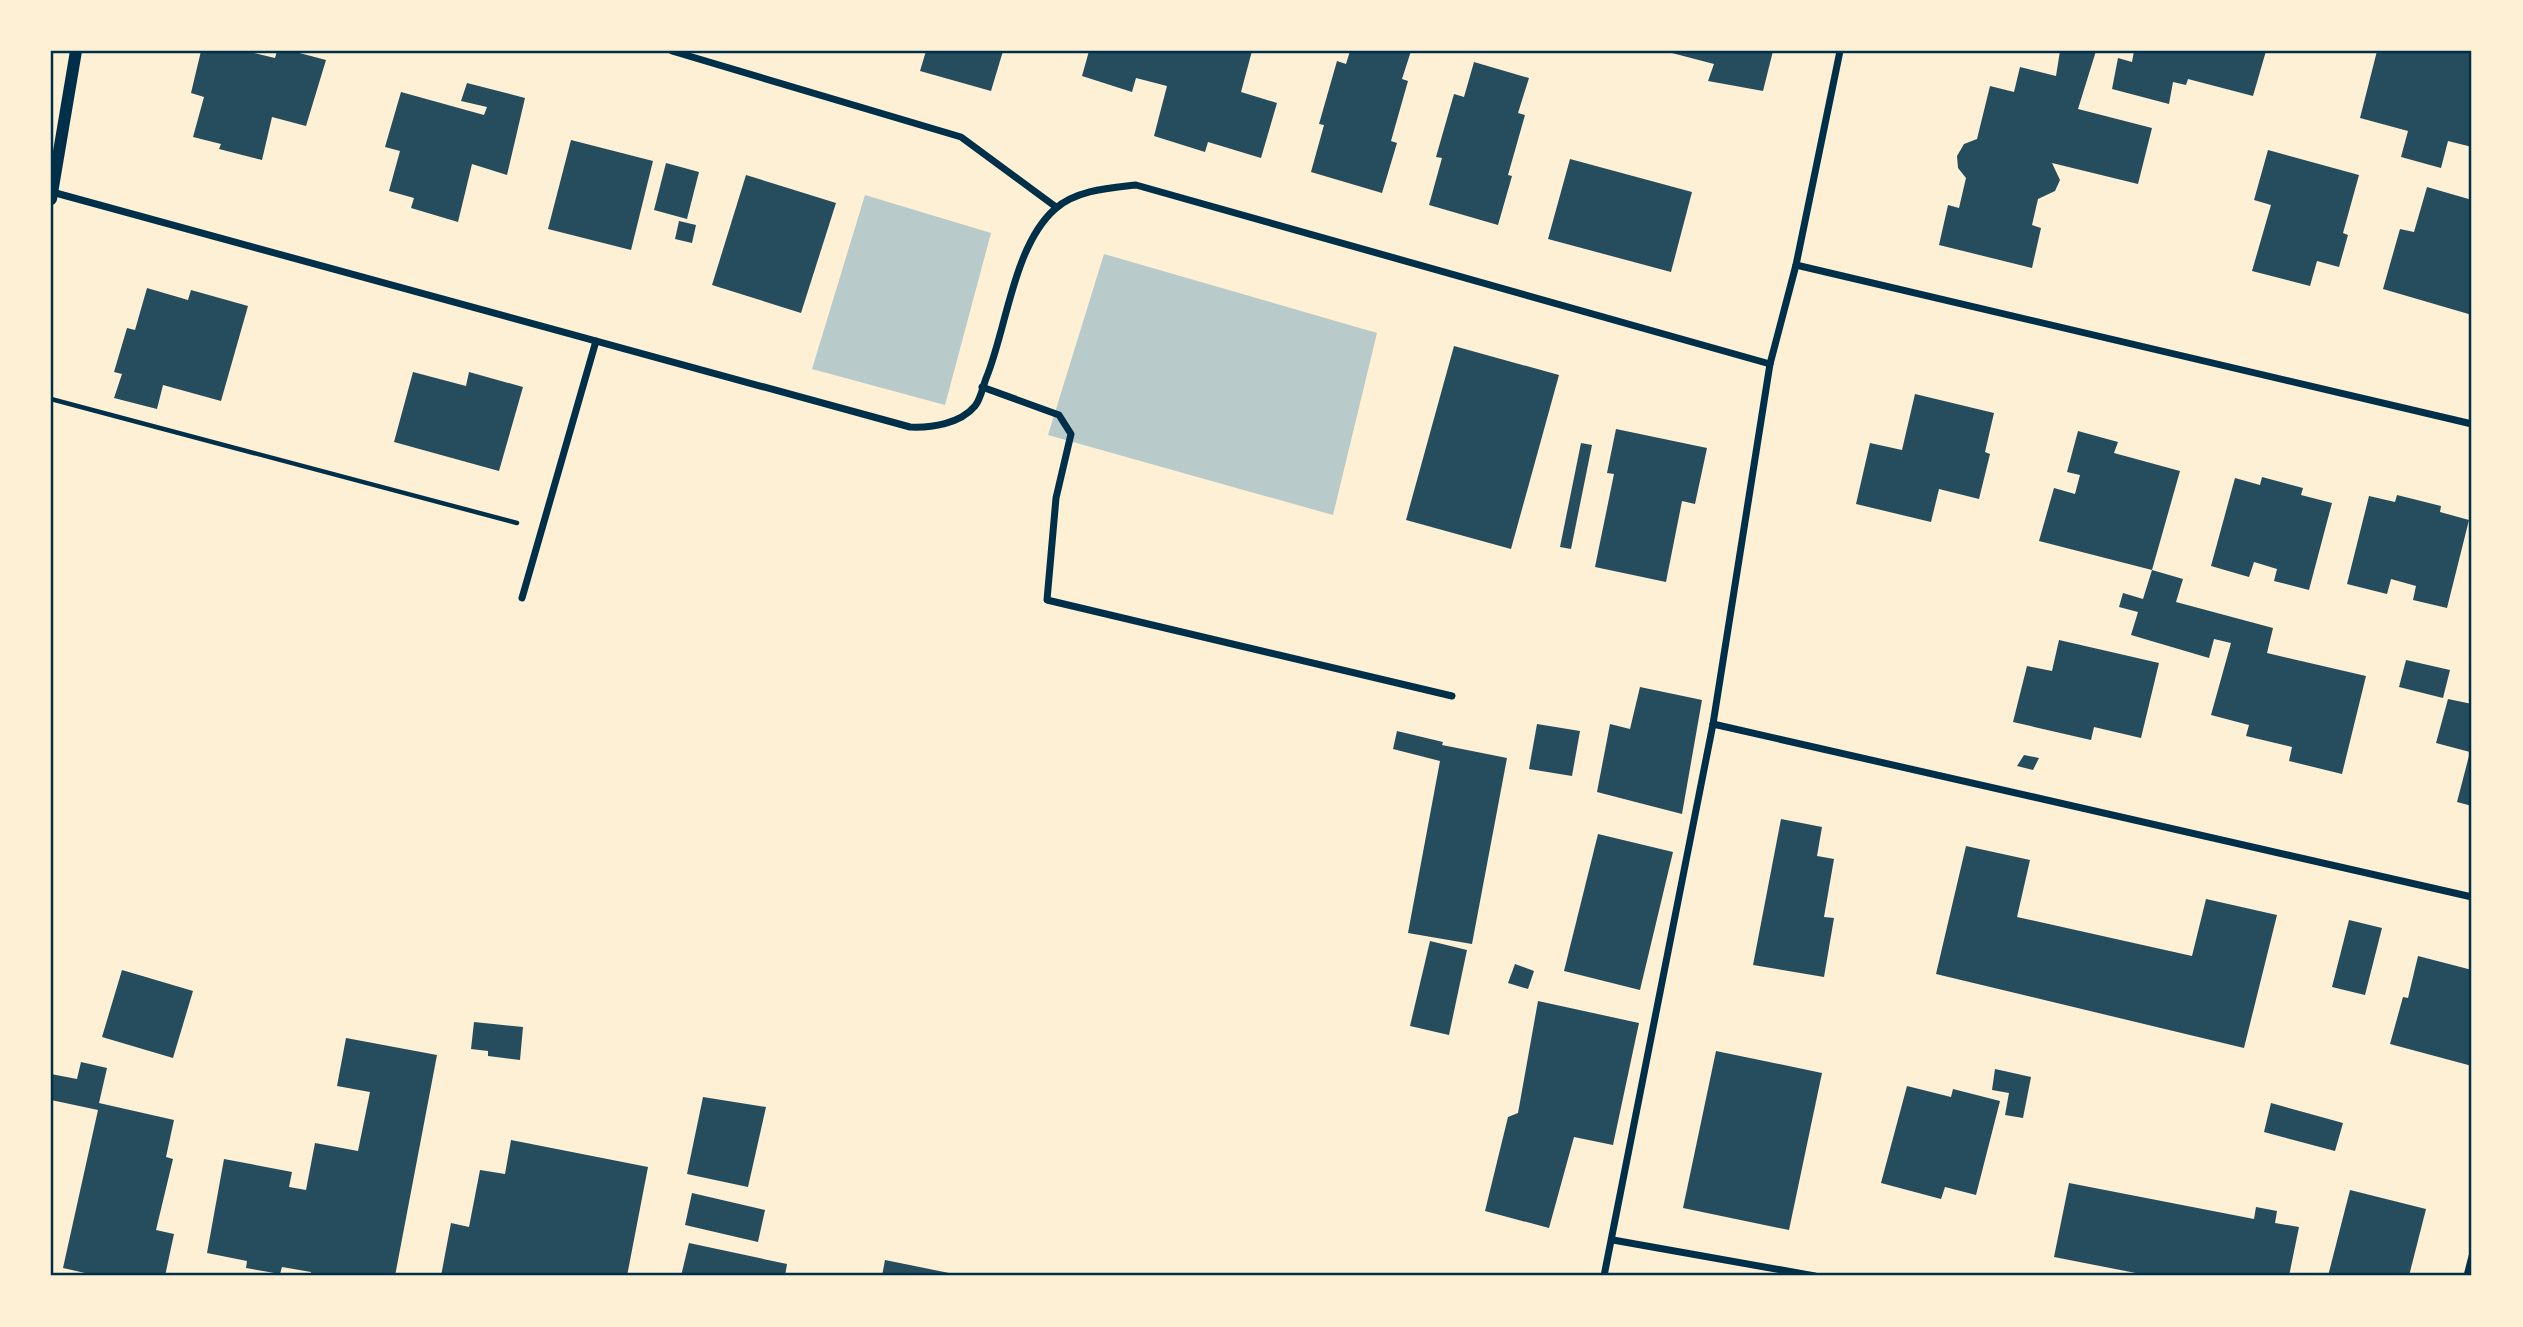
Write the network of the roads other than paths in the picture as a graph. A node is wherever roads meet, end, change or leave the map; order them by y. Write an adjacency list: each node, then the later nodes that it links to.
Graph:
1 (76, 51): 4 (street)
2 (672, 51): 5 (street)
3 (1840, 51): 6 (street)
4 (51, 196): 7 (street)
5 (1056, 207): 8 (street); 9 (street)
6 (1796, 265): 8 (street); 10 (street)
7 (596, 341): 9 (street); 11 (street)
8 (1770, 364): 13 (street)
9 (982, 387): 12 (street)
10 (2472, 424)
11 (522, 598)
12 (1452, 696)
13 (1713, 724): 14 (street); 15 (street)
14 (2472, 897)
15 (1613, 1240): 17 (street); 18 (street)
16 (2472, 1256): 19 (street)
17 (1604, 1276)
18 (1815, 1276)
19 (2467, 1276)

